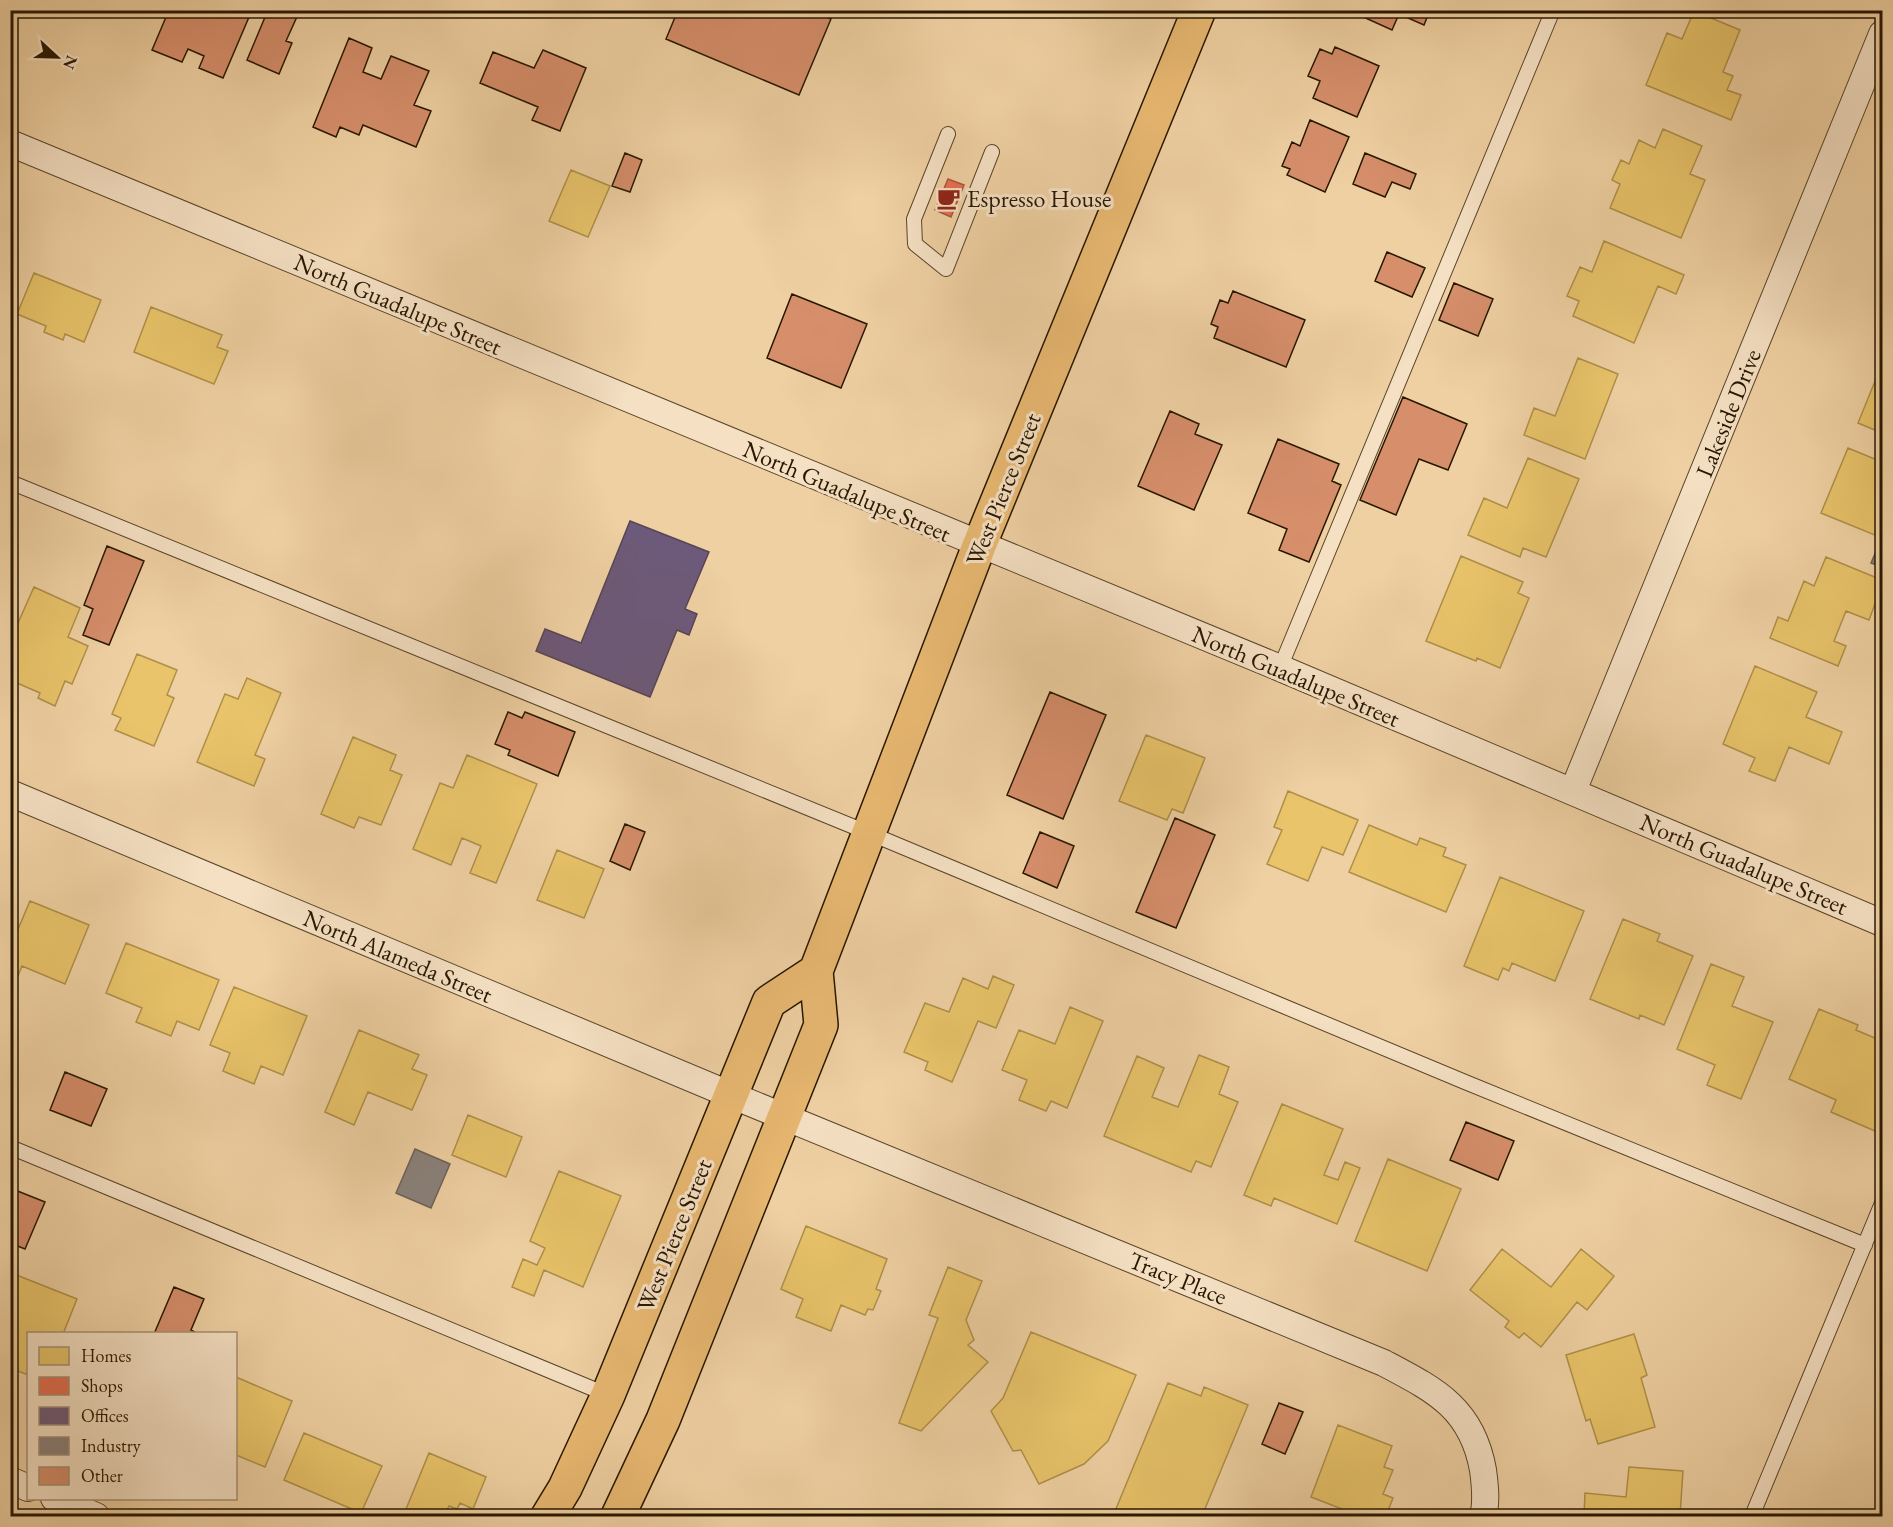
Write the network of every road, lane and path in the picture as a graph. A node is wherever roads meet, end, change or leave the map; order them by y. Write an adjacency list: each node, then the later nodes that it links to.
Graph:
1 (1200, 10): 8 (highway, West Pierce Street)
2 (1553, 10): 9 (lane)
3 (1882, 34): 10 (street, Lakeside Drive)
4 (948, 134): 6 (lane)
5 (10, 143): 8 (street, North Guadalupe Street)
6 (992, 152)
7 (10, 482): 12 (lane)
8 (979, 546): 9 (street, North Guadalupe Street); 12 (highway, West Pierce Street)
9 (1280, 668): 10 (street, North Guadalupe Street)
10 (1573, 791): 13 (street, North Guadalupe Street)
11 (10, 794): 15 (street, North Alameda Street)
12 (869, 833): 14 (highway, West Pierce Street); 19 (lane)
13 (1882, 923)
14 (816, 970): 15 (highway, West Pierce Street); 16 (highway, West Pierce Street)
15 (731, 1095): 16 (street, North Alameda Street); 20 (highway, West Pierce Street)
16 (786, 1117): 26 (highway, West Pierce Street); 27 (street, Tracy Place)
17 (10, 1147): 20 (lane)
18 (1882, 1203): 19 (lane)
19 (1865, 1245): 28 (lane)
20 (608, 1395): 25 (highway, West Pierce Street)
21 (10, 1480): 22 (street)
22 (27, 1488)
23 (59, 1500): 24 (street)
24 (96, 1516)
25 (548, 1516)
26 (618, 1516)
27 (1483, 1516)
28 (1752, 1516)

